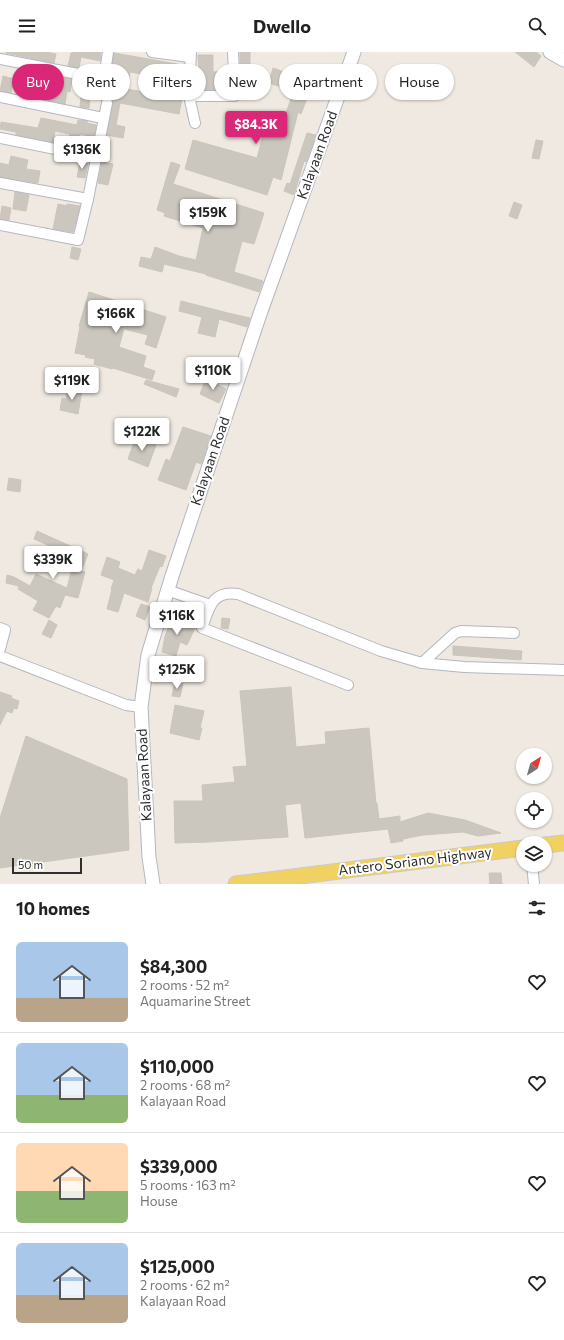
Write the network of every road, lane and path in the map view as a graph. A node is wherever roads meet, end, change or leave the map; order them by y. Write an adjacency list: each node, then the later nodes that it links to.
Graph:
1 (108, 52): 7 (street)
2 (152, 52): 6 (street)
3 (233, 52): 9 (street)
4 (354, 52): 20 (street, Kalayaan Road)
5 (550, 52): 8 (street)
6 (190, 55)
7 (0, 59)
8 (564, 60)
9 (206, 96)
10 (0, 97): 13 (street)
11 (190, 100): 14 (street)
12 (107, 103): 13 (street)
13 (103, 118): 16 (street)
14 (195, 123)
15 (0, 138): 16 (street)
16 (95, 157): 18 (street)
17 (0, 183): 18 (street)
18 (88, 199): 19 (street)
19 (0, 225)
20 (167, 590): 21 (street); 29 (street, Kalayaan Road)
21 (210, 605): 26 (street); 28 (street)
22 (0, 628): 24 (street)
23 (514, 632): 26 (street)
24 (0, 649)
25 (0, 656): 29 (street)
26 (422, 663): 27 (street)
27 (564, 670)
28 (348, 685)
29 (141, 707): 34 (street, Kalayaan Road)
30 (564, 843): 31 (main road)
31 (552, 844)
32 (516, 849): 35 (main road, Antero Soriano Highway)
33 (533, 872): 36 (street)
34 (152, 884)
35 (236, 884)
36 (534, 884)

